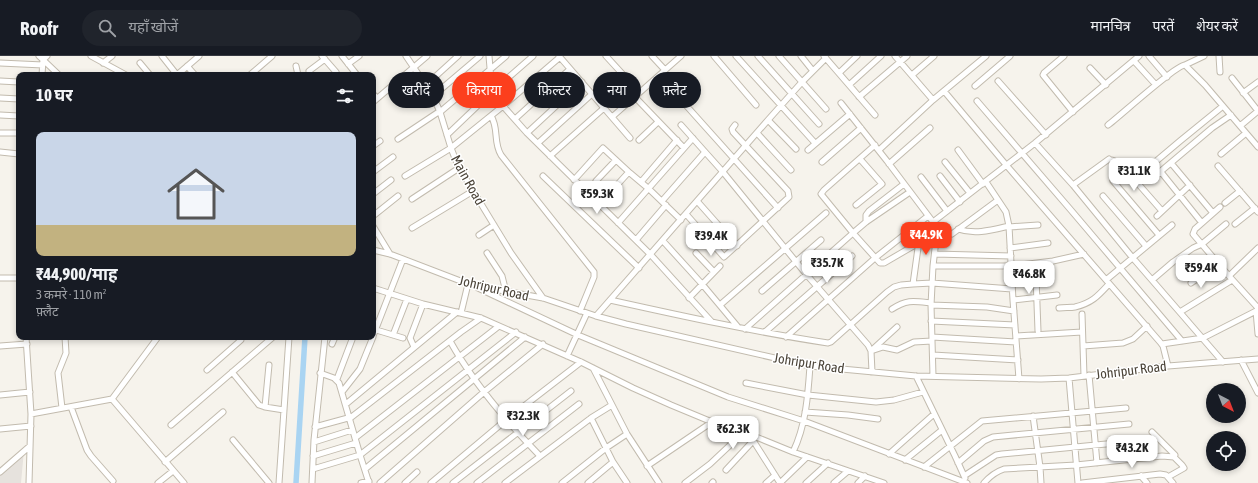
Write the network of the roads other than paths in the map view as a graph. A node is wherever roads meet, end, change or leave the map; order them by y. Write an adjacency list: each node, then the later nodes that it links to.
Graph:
1 (93, 56): 40 (street)
2 (112, 56): 40 (street)
3 (162, 56): 59 (street)
4 (199, 56): 46 (street)
5 (272, 56): 62 (street)
6 (342, 56): 44 (street)
7 (359, 56): 44 (street)
8 (406, 56): 48 (street, Main Road)
9 (427, 56): 48 (street)
10 (458, 56): 67 (street)
11 (480, 56): 86 (street)
12 (489, 56): 51 (street)
13 (506, 56): 51 (street)
14 (533, 56): 68 (street)
15 (560, 56): 50 (street); 92 (street)
16 (606, 56): 70 (street)
17 (652, 56): 52 (street)
18 (714, 56): 101 (street)
19 (736, 56): 102 (street)
20 (758, 56): 91 (street)
21 (779, 56): 79 (street)
22 (801, 56): 54 (street)
23 (857, 56): 72 (street)
24 (881, 56): 81 (street)
25 (895, 56): 41 (street)
26 (907, 56): 41 (street)
27 (934, 56): 73 (street)
28 (986, 56): 88 (street)
29 (1010, 56): 84 (street)
30 (1064, 56): 115 (street)
31 (1140, 56): 39 (street)
32 (1149, 56): 74 (street)
33 (1204, 56): 45 (street)
34 (1219, 56): 71 (street)
35 (679, 57): 52 (street)
36 (825, 57): 54 (street); 72 (street)
37 (324, 58): 53 (street); 64 (street)
38 (43, 59): 42 (street); 55 (street); 56 (street)
39 (1134, 61): 82 (street); 85 (street)
40 (103, 62): 57 (street)
41 (900, 62): 73 (street); 93 (street)
42 (0, 63)
43 (140, 63): 58 (street)
44 (348, 64): 65 (street)
45 (1185, 64): 74 (street); 103 (street)
46 (187, 66): 60 (street); 61 (street)
47 (296, 66): 63 (street)
48 (414, 68): 66 (street, Main Road); 96 (street)
49 (1090, 68): 85 (street)
50 (570, 69): 69 (street); 123 (street)
51 (490, 70): 114 (street)
52 (665, 70): 87 (street)
53 (309, 71)
54 (813, 71): 79 (street)
55 (42, 72)
56 (56, 72)
57 (121, 72)
58 (148, 72)
59 (175, 72)
60 (180, 72)
61 (192, 72)
62 (253, 72)
63 (297, 72)
64 (336, 72)
65 (355, 72)
66 (417, 72)
67 (440, 72)
68 (515, 72)
69 (573, 72)
70 (621, 72)
71 (1220, 72)
72 (838, 73): 81 (street)
73 (912, 75): 97 (street)
74 (1167, 77): 82 (street)
75 (1232, 78): 89 (street)
76 (0, 80): 78 (street)
77 (998, 81): 139 (street)
78 (16, 82)
79 (802, 82): 91 (street); 112 (street)
80 (1258, 82): 89 (street)
81 (849, 85): 93 (street)
82 (1156, 85): 129 (street)
83 (585, 86): 90 (street)
84 (976, 86)
85 (1106, 86): 115 (street)
86 (444, 87)
87 (641, 90)
88 (944, 91): 97 (street); 172 (street)
89 (1244, 93): 113 (street)
90 (592, 94): 146 (street)
91 (792, 94): 102 (street); 126 (street)
92 (516, 95)
93 (859, 97): 118 (street)
94 (0, 98): 95 (street)
95 (16, 99)
96 (376, 99)
97 (934, 100): 154 (street)
98 (976, 101): 161 (street)
99 (841, 103): 116 (street)
100 (641, 104): 125 (street)
101 (756, 105)
102 (781, 106): 124 (street); 147 (street)
103 (1223, 106): 119 (street); 185 (street)
104 (438, 108): 114 (street, Main Road)
105 (475, 108): 138 (street)
106 (501, 108): 121 (street)
107 (505, 108): 123 (street)
108 (554, 108): 135 (street)
109 (604, 108): 122 (street); 163 (street)
110 (621, 108): 122 (street)
111 (689, 108): 165 (street)
112 (826, 109)
113 (1258, 111): 130 (street)
114 (440, 112): 138 (street, Main Road); 142 (street)
115 (1073, 112): 139 (street)
116 (850, 114): 131 (street); 147 (street)
117 (0, 115): 120 (street)
118 (875, 115)
119 (1231, 115): 130 (street); 170 (street)
120 (16, 116)
121 (491, 116): 152 (street); 306 (street)
122 (612, 117): 140 (street)
123 (515, 119): 135 (street)
124 (768, 120): 136 (street); 155 (street)
125 (658, 122): 143 (street); 144 (street)
126 (819, 124)
127 (681, 125): 141 (street)
128 (735, 125): 150 (street)
129 (1108, 126)
130 (1240, 126): 137 (street)
131 (861, 128): 154 (street); 168 (street)
132 (930, 128): 171 (street)
133 (0, 133): 134 (street)
134 (16, 133)
135 (527, 133): 146 (street)
136 (757, 133): 150 (street); 176 (street)
137 (1246, 133): 151 (street); 162 (street)
138 (447, 135): 152 (street, Main Road)
139 (1046, 135): 148 (street)
140 (630, 138)
141 (693, 138): 153 (street); 159 (street)
142 (398, 139)
143 (639, 140)
144 (677, 140): 153 (street); 190 (street)
145 (380, 141): 149 (street)
146 (538, 143): 163 (street)
147 (815, 143): 156 (street)
148 (1035, 143): 161 (street); 193 (street)
149 (376, 144)
150 (745, 147): 165 (street); 214 (street)
151 (1258, 147)
152 (450, 148): 174 (street, Main Road); 180 (street)
153 (684, 148): 195 (street)
154 (877, 148): 166 (street); 171 (street)
155 (796, 149)
156 (808, 150)
157 (958, 150): 191 (street)
158 (0, 152): 160 (street)
159 (705, 152): 177 (street); 206 (street)
160 (16, 154)
161 (1022, 154): 172 (street); 272 (street)
162 (1221, 154)
163 (550, 156): 187 (street)
164 (393, 157): 175 (street)
165 (735, 159): 177 (street); 214 (street)
166 (860, 159): 212 (street); 239 (street)
167 (616, 160): 179 (street); 187 (street); 188 (street)
168 (822, 162)
169 (945, 162): 200 (street)
170 (1171, 163): 178 (street); 194 (street)
171 (889, 164): 192 (street)
172 (1007, 166): 191 (street); 258 (street)
173 (1218, 166): 197 (street)
174 (460, 168): 196 (street, Main Road); 204 (street)
175 (376, 170)
176 (791, 170)
177 (723, 172): 207 (street); 225 (street)
178 (1161, 172): 184 (street); 201 (street)
179 (630, 173): 190 (street); 210 (street)
180 (405, 176)
181 (543, 176): 271 (street)
182 (921, 176): 216 (street)
183 (940, 176): 208 (street)
184 (1154, 177)
185 (1135, 179): 193 (street); 217 (street)
186 (391, 180): 198 (street)
187 (574, 180): 210 (street)
188 (596, 181)
189 (1113, 181): 242 (street)
190 (641, 182): 195 (street)
191 (984, 183): 200 (street); 205 (street)
192 (904, 184): 199 (street); 226 (street)
193 (1073, 185): 262 (street)
194 (1190, 185): 201 (street); 219 (street)
195 (649, 189): 206 (street); 228 (street)
196 (474, 191): 232 (street, Main Road); 236 (street)
197 (1240, 191): 209 (street); 215 (street)
198 (376, 192)
199 (910, 192): 222 (street); 226 (street)
200 (970, 193): 208 (street)
201 (1180, 194): 217 (street); 229 (street)
202 (398, 196): 220 (street)
203 (1103, 196): 249 (street)
204 (412, 199)
205 (998, 200): 235 (street); 237 (street)
206 (662, 201): 211 (street)
207 (697, 201): 221 (street); 248 (street)
208 (960, 202): 216 (street)
209 (1225, 203)
210 (599, 205): 228 (street)
211 (666, 205): 224 (street); 243 (street)
212 (856, 205)
213 (1220, 207): 219 (street)
214 (778, 208): 225 (street)
215 (1257, 210): 231 (street)
216 (947, 211): 227 (street)
217 (1162, 211): 223 (street)
218 (826, 213): 252 (street)
219 (1213, 213): 229 (street)
220 (376, 214)
221 (686, 214): 224 (street); 248 (street)
222 (928, 216): 227 (street); 263 (street)
223 (1157, 216)
224 (681, 220): 245 (street)
225 (764, 221): 248 (street); 252 (street)
226 (866, 222): 239 (street)
227 (932, 222): 257 (street)
228 (618, 223): 243 (street)
229 (1202, 223): 247 (street)
230 (1226, 224): 247 (street)
231 (1235, 224)
232 (494, 225): 241 (street); 293 (street, Main Road)
233 (1038, 225): 235 (street)
234 (1172, 225): 242 (street)
235 (1009, 226): 237 (street); 250 (street)
236 (412, 228)
237 (958, 229): 240 (street)
238 (376, 231): 256 (street)
239 (853, 233): 263 (street); 274 (street)
240 (952, 234)
241 (478, 235)
242 (1159, 235): 249 (street)
243 (636, 240): 259 (street)
244 (821, 240): 265 (street)
245 (663, 241): 259 (street); 282 (street)
246 (1048, 243): 250 (street)
247 (1202, 244): 267 (street); 278 (street)
248 (737, 246)
249 (1146, 246): 262 (street)
250 (1010, 248): 261 (street)
251 (1258, 248): 277 (street)
252 (786, 249): 265 (street); 301 (street)
253 (376, 251): 256 (street, Johripur Road)
254 (487, 253): 289 (street)
255 (696, 253): 273 (street)
256 (390, 254): 264 (street, Johripur Road)
257 (935, 254): 261 (street); 269 (street)
258 (1084, 254): 266 (street); 279 (street)
259 (651, 255): 271 (street); 294 (street)
260 (852, 256): 285 (street)
261 (1011, 256): 270 (street)
262 (1132, 257): 272 (street); 278 (street)
263 (875, 258): 283 (street); 296 (street)
264 (403, 259): 284 (street, Johripur Road); 290 (street)
265 (796, 262): 274 (street); 288 (street)
266 (1045, 262): 270 (street); 292 (street)
267 (1219, 264): 277 (street); 281 (street)
268 (720, 266): 273 (street)
269 (933, 266): 270 (street); 280 (street)
270 (1011, 266): 287 (street)
271 (640, 268): 297 (street)
272 (1120, 268): 279 (street); 349 (street)
273 (714, 272): 282 (street)
274 (806, 274): 285 (street); 323 (street)
275 (0, 278): 276 (street)
276 (16, 278)
277 (1231, 278): 304 (street); 308 (street)
278 (1152, 280): 308 (street)
279 (1108, 282): 302 (street); 320 (street)
280 (932, 283): 283 (street); 287 (street); 300 (street)
281 (1191, 283)
282 (702, 284): 294 (street); 301 (street)
283 (913, 284): 317 (street)
284 (470, 285): 289 (street, Johripur Road); 305 (street); 330 (street)
285 (818, 287): 296 (street); 327 (street)
286 (376, 289): 290 (street)
287 (1012, 289): 298 (street)
288 (762, 291)
289 (506, 292): 293 (street, Johripur Road)
290 (390, 293): 295 (street); 316 (street)
291 (1057, 294): 292 (street)
292 (1038, 297): 298 (street); 325 (street)
293 (543, 298): 306 (street, Johripur Road)
294 (689, 298): 314 (street)
295 (406, 299): 299 (street); 331 (street)
296 (829, 299): 317 (street); 333 (street)
297 (610, 300): 311 (street); 314 (street)
298 (1013, 300): 307 (street)
299 (423, 304): 305 (street); 356 (street)
300 (931, 304): 303 (street); 307 (street); 313 (street)
301 (720, 305): 321 (street)
302 (1059, 308)
303 (892, 310)
304 (1257, 310): 315 (street); 335 (street)
305 (460, 311): 312 (street); 356 (street)
306 (580, 311): 309 (street, Johripur Road)
307 (1014, 311): 318 (street)
308 (1180, 312): 335 (street)
309 (587, 313): 311 (street, Johripur Road); 330 (street)
310 (1082, 314): 328 (street)
311 (596, 316): 367 (street, Johripur Road)
312 (481, 318): 319 (street); 348 (street)
313 (931, 321): 318 (street); 336 (street)
314 (711, 322): 321 (street)
315 (1257, 323): 329 (street)
316 (376, 324)
317 (850, 324): 333 (street); 357 (street)
318 (1015, 325): 337 (street)
319 (499, 326): 326 (street); 360 (street)
320 (1147, 326): 353 (street); 355 (street)
321 (738, 327): 323 (street)
322 (897, 327): 357 (street)
323 (744, 329): 327 (street)
324 (376, 330): 331 (street)
325 (1038, 331)
326 (516, 332): 332 (street); 371 (street)
327 (765, 332): 333 (street)
328 (1082, 332): 337 (street); 355 (street)
329 (1258, 334)
330 (578, 335): 359 (street); 411 (street)
331 (393, 336): 334 (street)
332 (525, 337): 352 (street); 381 (street)
333 (786, 337)
334 (403, 338)
335 (1203, 338): 349 (street); 365 (street)
336 (932, 339): 337 (street); 357 (street); 358 (street)
337 (1016, 339): 362 (street)
338 (26, 340): 350 (street)
339 (65, 340): 397 (street)
340 (156, 340): 391 (street)
341 (241, 340): 370 (street)
342 (269, 340): 372 (street)
343 (289, 340): 399 (street)
344 (325, 340): 374 (street)
345 (334, 340): 351 (street)
346 (352, 340): 379 (street)
347 (372, 340): 385 (street)
348 (450, 341): 360 (street); 407 (street)
349 (1182, 341): 353 (street)
350 (27, 344): 354 (street); 384 (street)
351 (332, 344)
352 (542, 344): 359 (street); 386 (street)
353 (1162, 344): 368 (street)
354 (0, 346)
355 (1083, 346): 377 (street)
356 (414, 347): 392 (street)
357 (871, 351): 373 (street)
358 (932, 355): 362 (street); 376 (street)
359 (568, 356): 364 (street)
360 (459, 357): 371 (street); 428 (street)
361 (1258, 359): 363 (street, Johripur Road)
362 (1018, 360): 380 (street)
363 (1241, 360): 365 (street, Johripur Road); 388 (street)
364 (581, 362): 369 (street); 410 (street)
365 (1223, 362): 368 (street, Johripur Road)
366 (269, 365): 396 (street)
367 (810, 366): 373 (street, Johripur Road); 390 (street)
368 (1168, 366): 377 (street, Johripur Road)
369 (592, 367): 394 (street); 412 (street)
370 (207, 370)
371 (468, 370): 381 (street); 441 (street)
372 (232, 372): 396 (street); 414 (street)
373 (872, 372): 375 (street, Johripur Road)
374 (320, 373): 379 (street); 416 (street)
375 (916, 376): 376 (street, Johripur Road); 387 (street)
376 (933, 376): 380 (street, Johripur Road)
377 (1087, 376): 378 (street, Johripur Road); 400 (street)
378 (1069, 378): 380 (street, Johripur Road); 403 (street)
379 (337, 379): 385 (street)
380 (1019, 379)
381 (475, 380): 386 (street); 457 (street)
382 (746, 384): 390 (street)
383 (571, 391): 422 (street)
384 (30, 392): 389 (street); 404 (street)
385 (342, 392): 392 (street)
386 (484, 392): 410 (street); 480 (street)
387 (923, 392): 390 (street); 405 (street)
388 (1258, 393)
389 (0, 395)
390 (808, 395): 402 (street)
391 (112, 399): 395 (street); 447 (street)
392 (346, 404): 407 (street)
393 (579, 404): 432 (street)
394 (612, 405): 408 (street); 426 (street)
395 (71, 407): 397 (street); 469 (street)
396 (265, 407): 399 (street)
397 (62, 408): 404 (street)
398 (1126, 408): 400 (street)
399 (284, 410): 477 (street)
400 (1092, 411): 403 (street); 417 (street)
401 (222, 412): 447 (street)
402 (805, 412): 409 (street); 411 (street)
403 (1073, 413): 406 (street); 421 (street)
404 (31, 414): 415 (street)
405 (934, 414): 420 (street); 440 (street)
406 (1033, 416): 425 (street); 434 (street)
407 (349, 418): 416 (street); 419 (street)
408 (591, 418): 437 (street); 443 (street)
409 (878, 419)
410 (506, 420): 422 (street); 482 (street)
411 (804, 421): 439 (street); 440 (street)
412 (712, 422): 424 (street); 453 (street)
413 (1129, 424): 417 (street)
414 (171, 425)
415 (30, 426): 418 (street); 433 (street)
416 (315, 427): 431 (street)
417 (1094, 428): 421 (street); 435 (street)
418 (0, 430)
419 (352, 430): 428 (street); 431 (street)
420 (942, 430): 434 (street); 446 (street)
421 (1074, 430): 425 (street); 436 (street)
422 (517, 432): 432 (street); 483 (street)
423 (1152, 432): 445 (street)
424 (747, 433): 429 (street); 439 (street); 490 (street)
425 (1035, 433): 438 (street); 450 (street)
426 (628, 434): 437 (street); 453 (street)
427 (233, 440): 476 (street)
428 (356, 441): 441 (street); 442 (street)
429 (753, 441): 458 (street); 463 (street)
430 (1137, 441): 435 (street)
431 (314, 442): 442 (street)
432 (528, 444): 443 (street); 484 (street)
433 (30, 446): 461 (street); 473 (street)
434 (950, 446): 450 (street); 454 (street)
435 (1096, 446): 436 (street); 451 (street)
436 (1075, 447): 438 (street); 452 (street)
437 (606, 448): 448 (street); 486 (street)
438 (1038, 450): 455 (street); 465 (street)
439 (793, 452): 444 (street)
440 (889, 454): 446 (street)
441 (360, 455): 456 (street); 457 (street)
442 (313, 456): 456 (street)
443 (540, 456): 485 (street)
444 (807, 457): 449 (street); 492 (street)
445 (1174, 457): 451 (street); 467 (street)
446 (905, 460): 454 (street)
447 (166, 462): 459 (street)
448 (613, 462): 487 (street); 488 (street)
449 (828, 463): 460 (street); 493 (street)
450 (958, 463): 465 (street)
451 (1098, 463): 452 (street)
452 (1076, 465): 455 (street); 500 (street)
453 (647, 466): 489 (street)
454 (924, 467): 497 (street)
455 (1040, 467): 498 (street); 499 (street)
456 (313, 469): 478 (street)
457 (365, 469): 471 (street)
458 (726, 470)
459 (173, 471): 474 (street); 475 (street)
460 (848, 471): 464 (street); 494 (street)
461 (0, 472)
462 (417, 472): 481 (street)
463 (775, 475): 491 (street); 492 (street)
464 (866, 476): 495 (street); 496 (street)
465 (964, 476): 497 (street)
466 (1141, 476): 467 (street); 468 (street); 502 (street)
467 (1168, 477): 503 (street)
468 (1132, 480): 470 (street)
469 (113, 481)
470 (1115, 481): 472 (street)
471 (369, 482): 479 (street)
472 (1098, 482): 501 (street)
473 (29, 483)
474 (158, 483)
475 (184, 483)
476 (269, 483)
477 (279, 483)
478 (312, 483)
479 (362, 483)
480 (380, 483)
481 (405, 483)
482 (431, 483)
483 (453, 483)
484 (477, 483)
485 (505, 483)
486 (562, 483)
487 (588, 483)
488 (627, 483)
489 (659, 483)
490 (685, 483)
491 (766, 483)
492 (780, 483)
493 (806, 483)
494 (834, 483)
495 (858, 483)
496 (884, 483)
497 (967, 483)
498 (984, 483)
499 (1041, 483)
500 (1078, 483)
501 (1082, 483)
502 (1147, 483)
503 (1173, 483)

